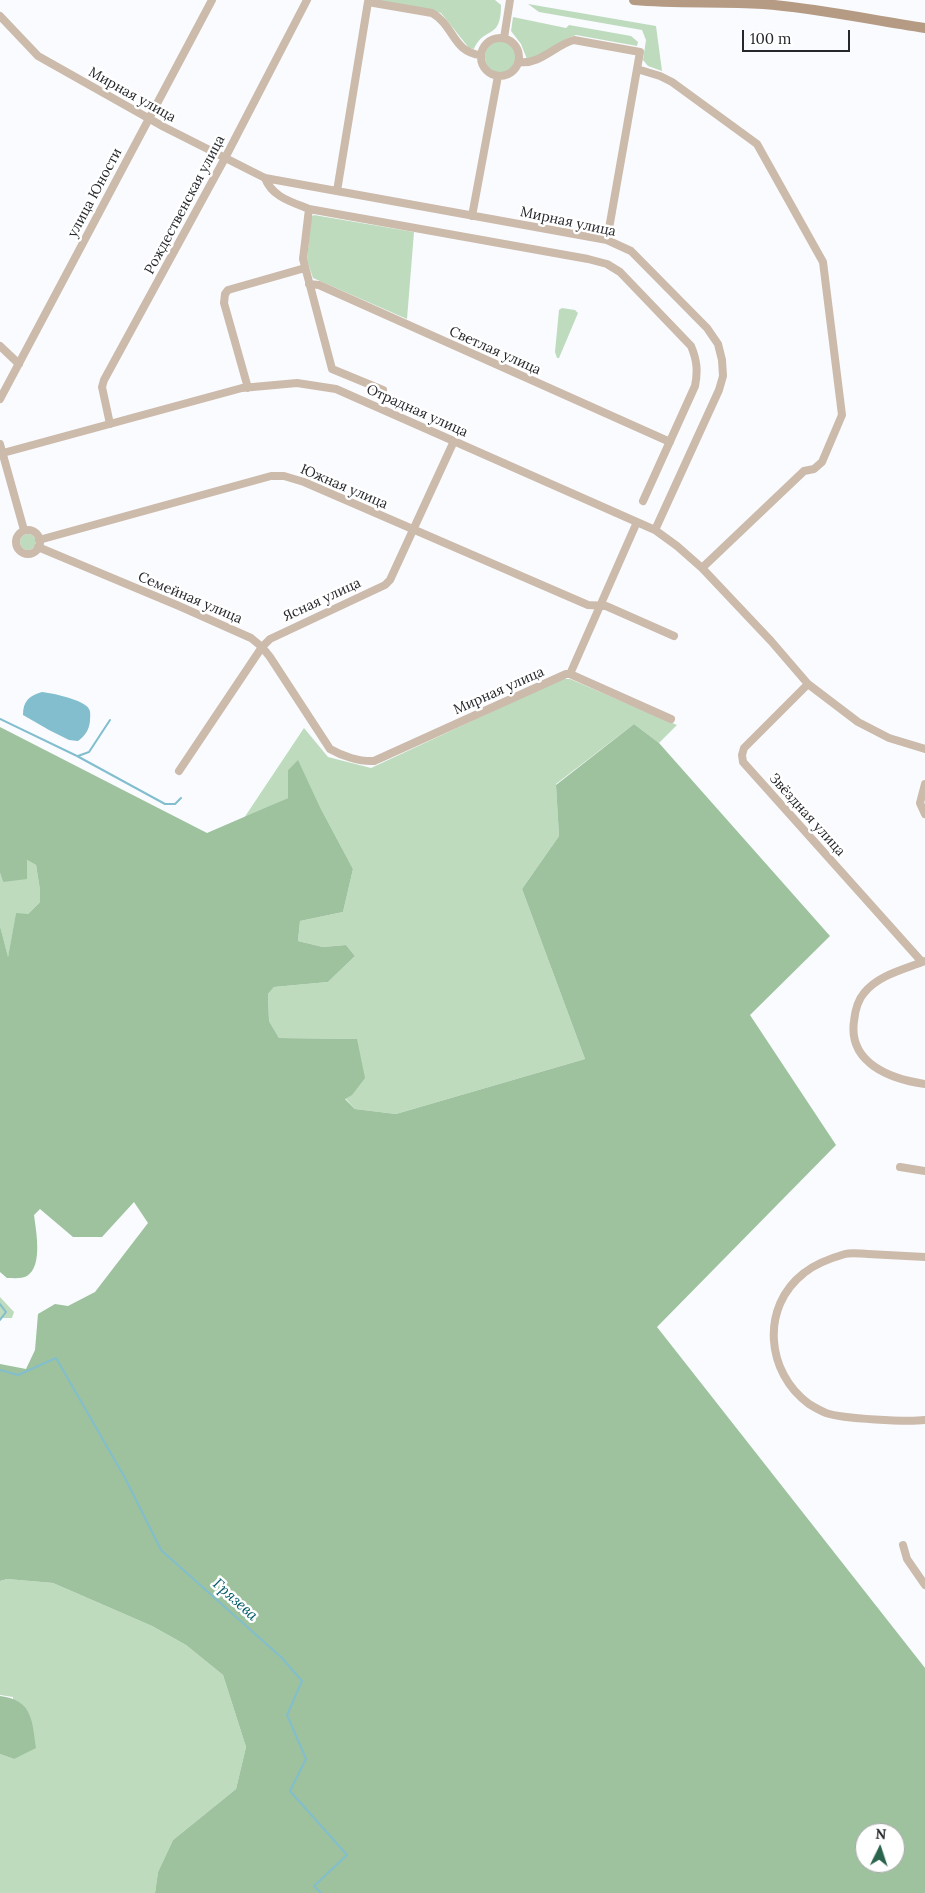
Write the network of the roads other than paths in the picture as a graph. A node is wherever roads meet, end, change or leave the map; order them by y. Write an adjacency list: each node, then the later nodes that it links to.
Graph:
1 (212, 0): 14 (street, улица Юности)
2 (308, 0): 15 (street, Рождественская улица)
3 (510, 0): 9 (street)
4 (634, 0): 6 (street)
5 (366, 1): 10 (street); 17 (street)
6 (726, 1): 8 (street)
7 (0, 16): 14 (street, Мирная улица)
8 (925, 28)
9 (504, 38): 10 (street); 11 (street)
10 (481, 55): 13 (street)
11 (519, 62): 12 (street); 13 (street)
12 (637, 69): 20 (street); 39 (street)
13 (498, 76): 19 (street)
14 (148, 118): 15 (street, Мирная улица); 24 (street, улица Юности)
15 (224, 158): 16 (street, Мирная улица); 28 (street, Рождественская улица)
16 (264, 178): 17 (street, Мирная улица); 18 (street, Мирная улица)
17 (337, 191): 19 (street, Мирная улица)
18 (308, 209): 21 (street); 30 (street, Мирная улица)
19 (472, 216): 20 (street, Мирная улица)
20 (607, 240): 37 (street, Мирная улица)
21 (305, 268): 22 (street); 25 (street)
22 (309, 284): 26 (street); 30 (street, Светлая улица)
23 (0, 346): 24 (street)
24 (19, 364): 27 (street, улица Юности)
25 (248, 388): 28 (street, Отрадная улица); 29 (street, Отрадная улица)
26 (383, 390)
27 (0, 399)
28 (110, 424): 32 (street, Отрадная улица)
29 (454, 441): 34 (street, Отрадная улица); 36 (street, Ясная улица)
30 (670, 442): 33 (street, Мирная улица)
31 (0, 444): 32 (street)
32 (3, 453): 35 (street)
33 (643, 501)
34 (637, 522): 37 (street, Отрадная улица); 40 (street)
35 (24, 530): 38 (street); 38 (street)
36 (413, 530): 38 (street, Южная улица); 40 (street, Южная улица); 42 (street, Ясная улица)
37 (655, 530): 39 (street, Отрадная улица)
38 (39, 543): 42 (street, Семейная улица)
39 (702, 568): 44 (street, Отрадная улица)
40 (599, 607): 41 (street, Южная улица); 43 (street)
41 (674, 636)
42 (262, 647): 45 (street, Семейная улица); 48 (street, Ясная улица)
43 (570, 674): 45 (street, Мирная улица); 46 (street)
44 (808, 684): 47 (street, Отрадная улица); 51 (street, Звёздная улица)
45 (303, 708)
46 (671, 719)
47 (925, 749)
48 (179, 771)
49 (925, 784): 50 (street)
50 (925, 814)
51 (923, 962): 52 (street)
52 (925, 1084)
53 (900, 1167): 54 (street)
54 (925, 1171)
55 (925, 1257): 56 (street)
56 (925, 1420)
57 (903, 1545): 58 (street)
58 (925, 1585)

